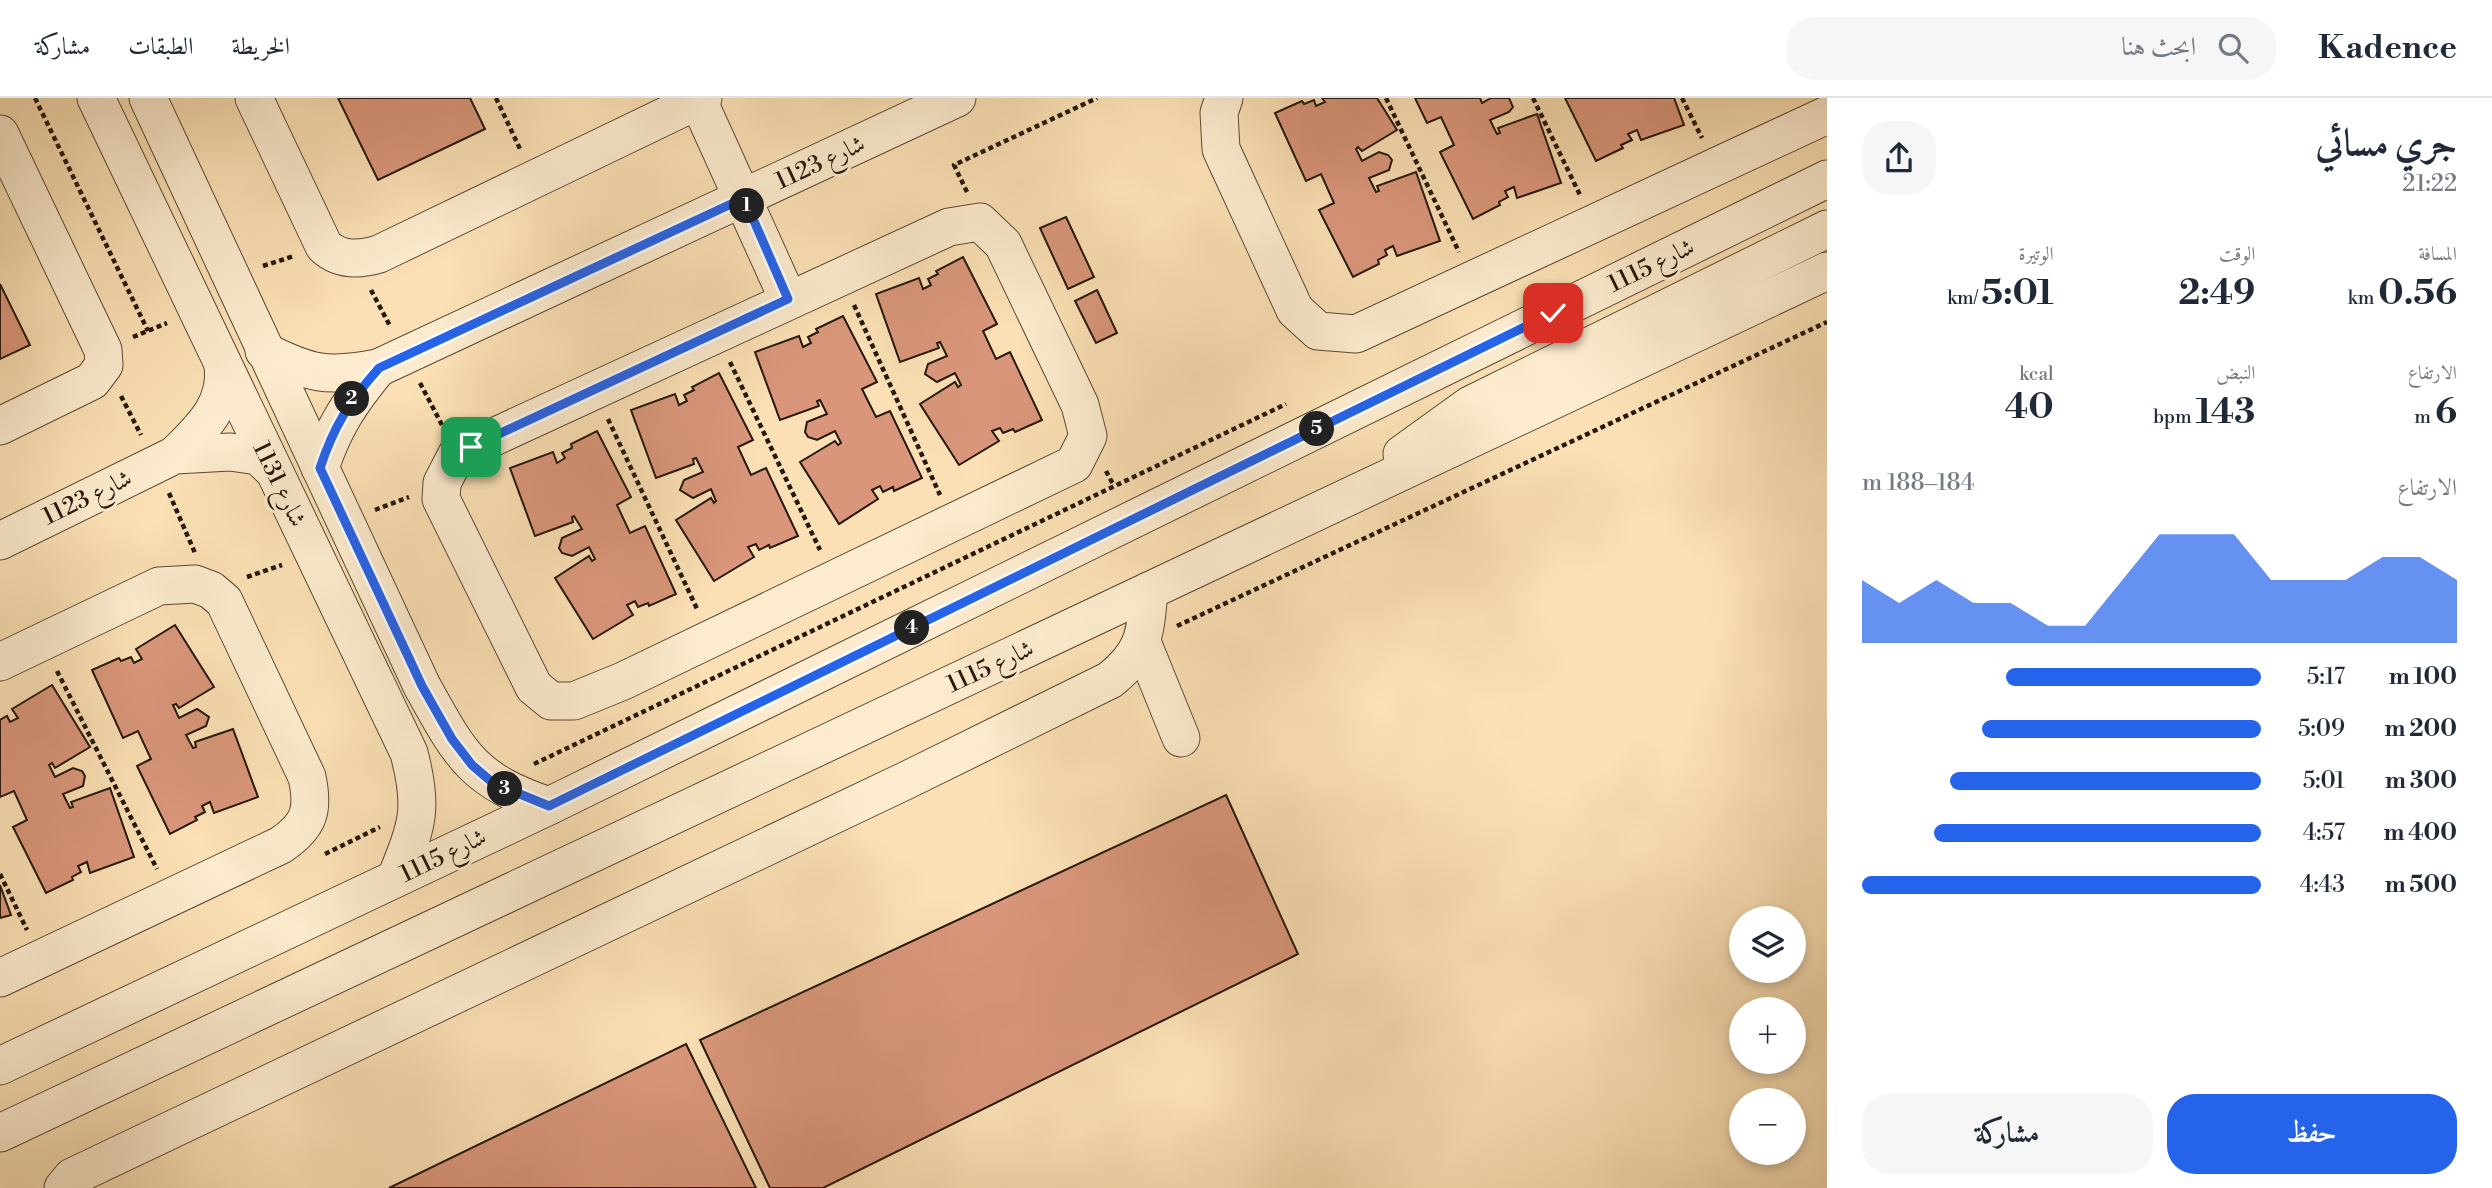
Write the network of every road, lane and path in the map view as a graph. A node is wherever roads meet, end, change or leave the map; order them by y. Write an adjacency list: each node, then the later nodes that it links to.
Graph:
1 (35, 98): 29 (path)
2 (96, 98): 32 (street, شارع 1131)
3 (148, 98): 31 (street, شارع 1131)
4 (254, 98): 17 (street)
5 (496, 98): 17 (path)
6 (957, 98): 18 (street, شارع 1123)
7 (1097, 98): 19 (path)
8 (1224, 98): 24 (street)
9 (1386, 98): 24 (path)
10 (1533, 98): 20 (path)
11 (1682, 98): 15 (path)
12 (701, 99): 17 (street); 18 (street)
13 (1827, 115): 15 (street)
14 (0, 134): 36 (street)
15 (1715, 167): 20 (street)
16 (1827, 178): 51 (street, شارع 1115)
17 (534, 180)
18 (744, 198): 26 (street); 33 (street, شارع 1123)
19 (980, 222): 23 (street); 41 (street)
20 (1594, 223): 24 (street)
21 (1827, 229): 40 (street)
22 (1827, 271): 27 (street, شارع 1115)
23 (841, 276): 26 (street); 41 (path)
24 (1473, 280)
25 (1827, 292): 27 (street)
26 (788, 299): 30 (street)
27 (1736, 315): 40 (street, شارع 1115)
28 (1827, 322): 47 (path)
29 (148, 331)
30 (716, 333): 34 (street); 43 (path)
31 (264, 351): 33 (street, شارع 1123); 38 (street, شارع 1131)
32 (223, 365): 37 (street, شارع 1123); 39 (street, شارع 1131)
33 (379, 368): 38 (street, شارع 1123)
34 (594, 390): 45 (path); 45 (street)
35 (1294, 400): 50 (path)
36 (0, 426)
37 (175, 455): 39 (street, شارع 1123); 42 (street, شارع 1123)
38 (320, 468): 50 (street, شارع 1131)
39 (274, 471): 53 (street, شارع 1131)
40 (1333, 505): 44 (street, شارع 1115)
41 (953, 523): 43 (street)
42 (0, 541)
43 (835, 579): 45 (street)
44 (1149, 591): 47 (street); 58 (street, شارع 1115)
45 (711, 639)
46 (43, 642): 48 (street); 54 (path); 54 (street)
47 (1142, 642): 49 (street); 59 (street)
48 (0, 662)
49 (1181, 738)
50 (493, 783): 51 (street, شارع 1131)
51 (549, 806): 53 (street, شارع 1115)
52 (0, 874): 55 (path)
53 (396, 878): 57 (street, شارع 1115)
54 (171, 897): 55 (street)
55 (41, 959): 56 (street)
56 (0, 978)
57 (0, 1066)
58 (0, 1133)
59 (62, 1184)

